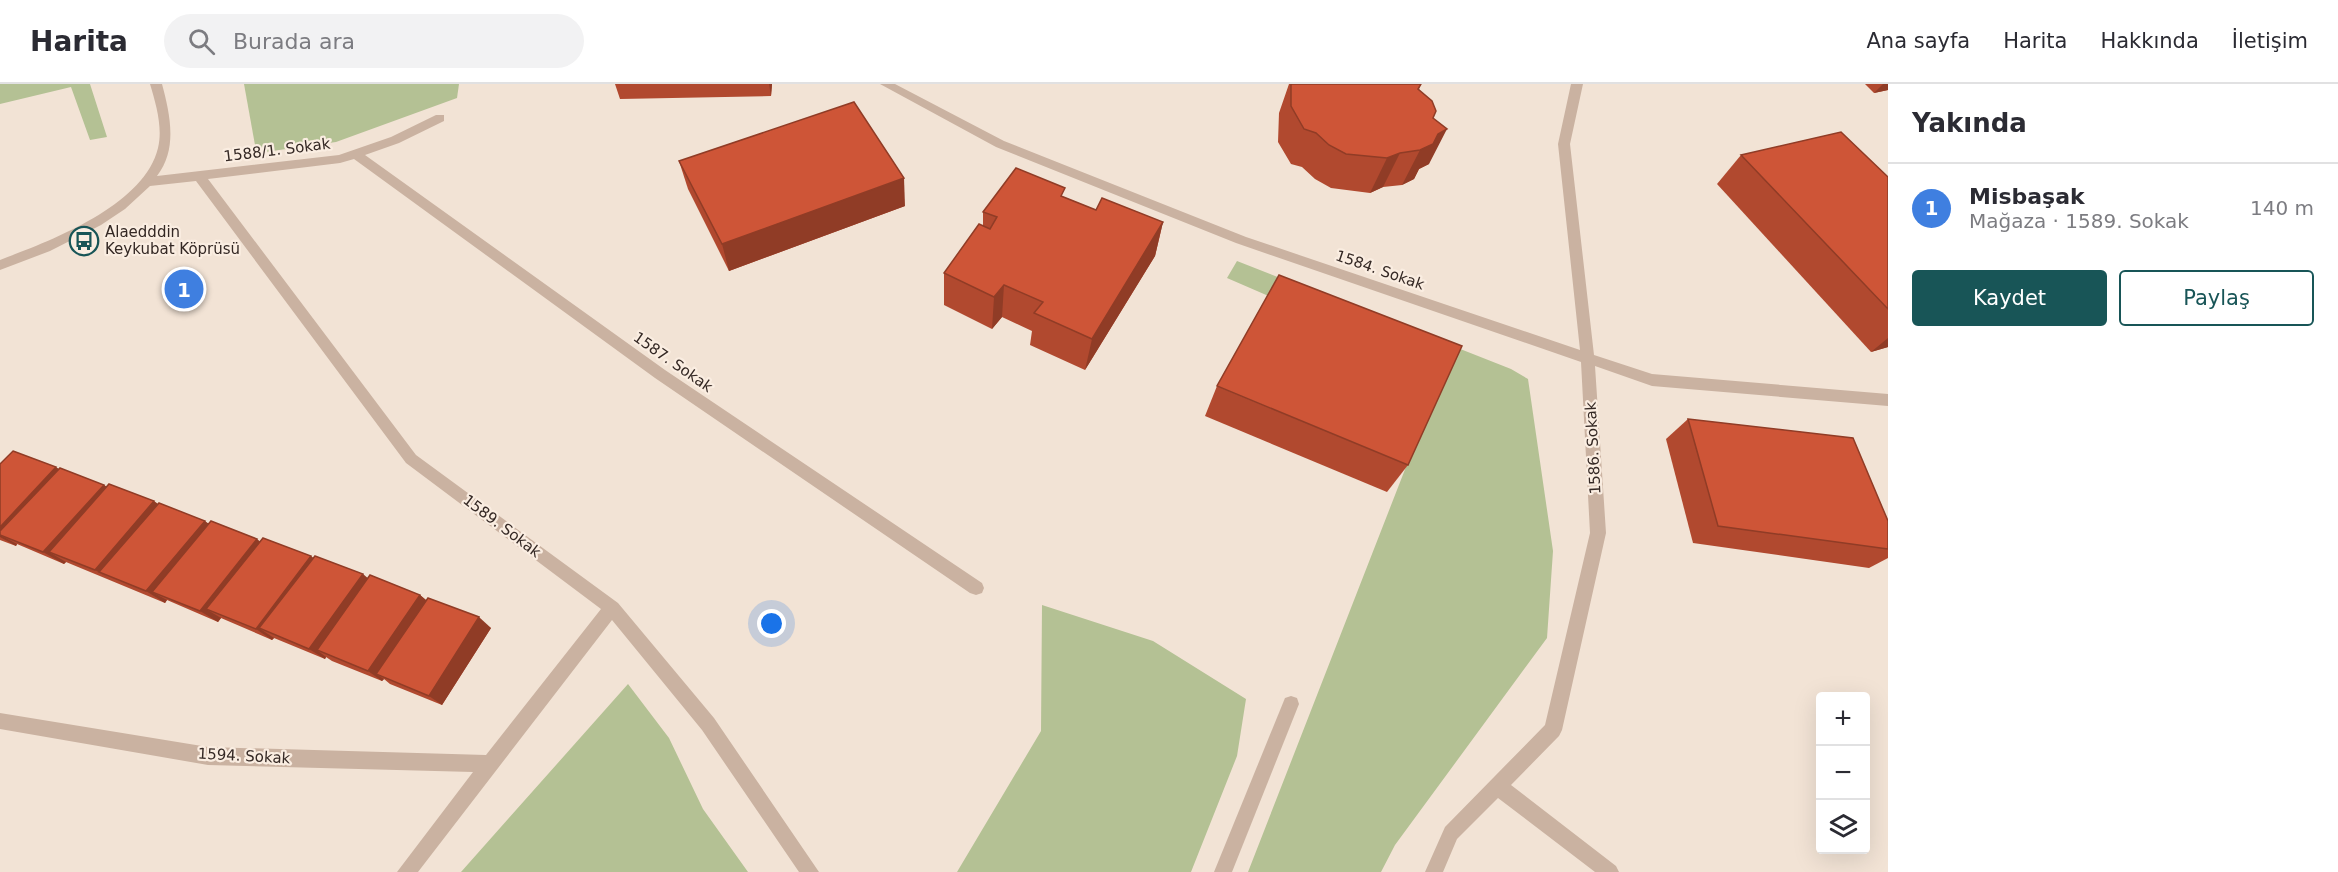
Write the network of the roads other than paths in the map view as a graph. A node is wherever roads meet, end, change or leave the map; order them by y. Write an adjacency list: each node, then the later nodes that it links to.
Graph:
1 (156, 84): 7 (street)
2 (886, 84): 9 (street, 1584. Sokak)
3 (1577, 84): 9 (street, 1586. Sokak)
4 (440, 118): 5 (street, 1588/1. Sokak)
5 (357, 154): 6 (street, 1588/1. Sokak); 11 (street, 1587. Sokak)
6 (199, 176): 7 (street, 1588/1. Sokak); 12 (street, 1589. Sokak)
7 (147, 182): 8 (street)
8 (0, 265)
9 (1588, 360): 10 (street, 1584. Sokak); 16 (street, 1586. Sokak)
10 (1888, 400)
11 (976, 588)
12 (612, 608): 15 (street); 18 (street, 1589. Sokak)
13 (1292, 704): 19 (street)
14 (0, 721): 15 (street, 1594. Sokak)
15 (492, 764): 17 (street)
16 (1497, 786): 20 (street, 1586. Sokak); 21 (street)
17 (406, 872)
18 (810, 872)
19 (1223, 872)
20 (1434, 872)
21 (1610, 872)

